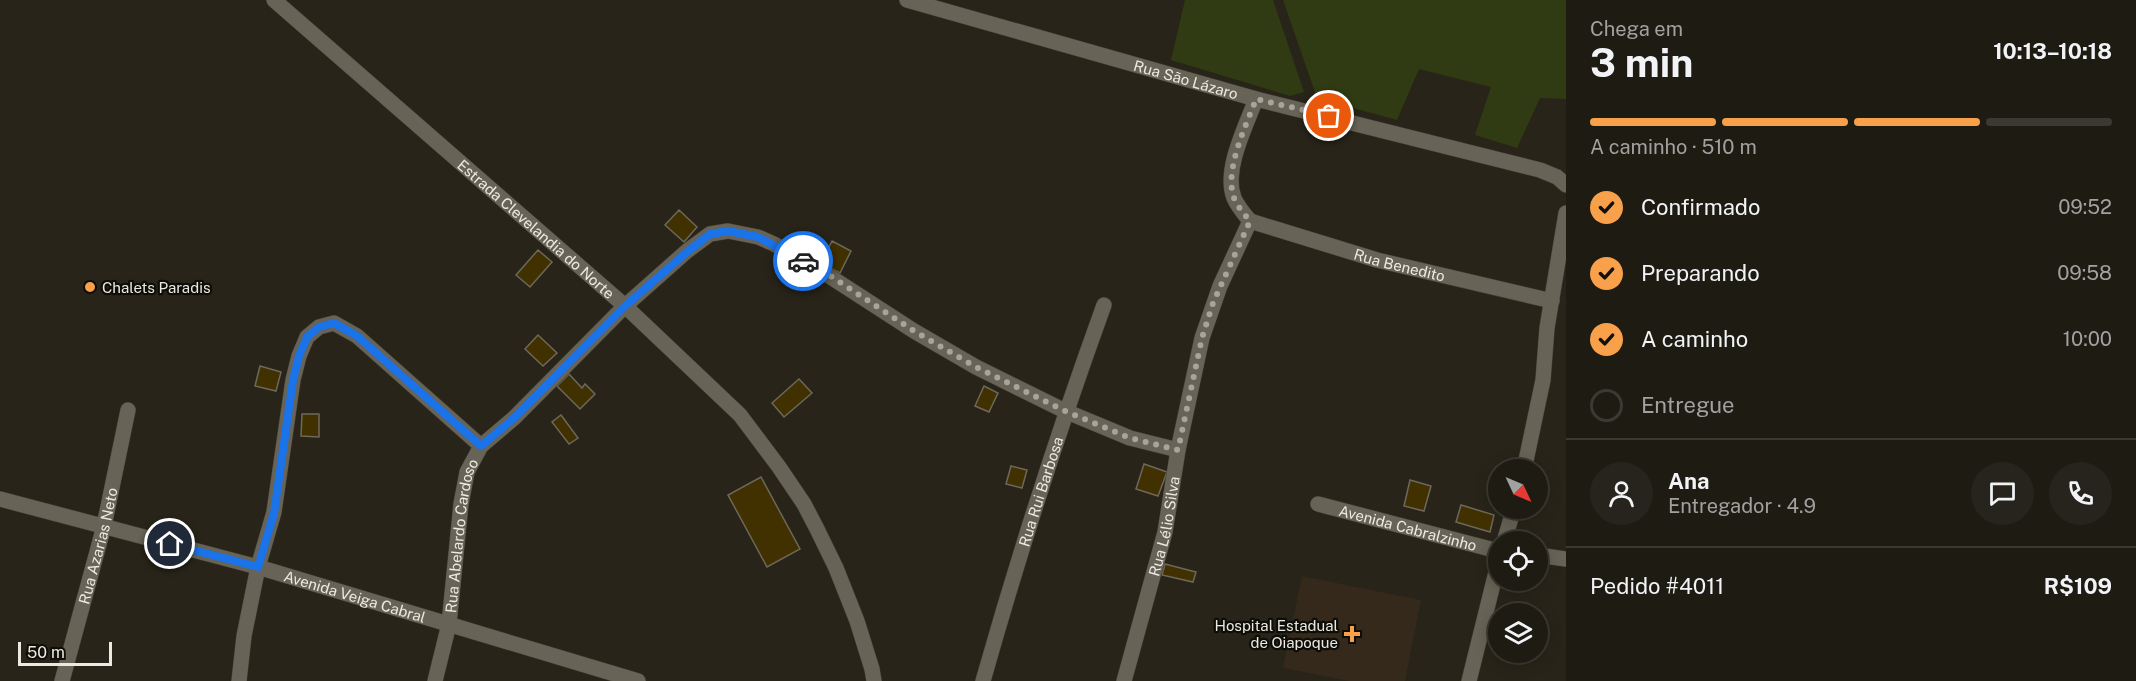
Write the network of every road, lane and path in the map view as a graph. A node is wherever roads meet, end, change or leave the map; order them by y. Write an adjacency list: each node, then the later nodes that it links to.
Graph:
1 (274, 0): 9 (street, Estrada Clevelandia do Norte)
2 (907, 0): 3 (street, Rua São Lázaro)
3 (1256, 99): 4 (street, Rua São Lázaro); 6 (street)
4 (1566, 185)
5 (1566, 213): 7 (street)
6 (1250, 221): 7 (street, Rua Benedito); 13 (street, Rua Lélio Silva)
7 (1552, 301): 14 (street)
8 (1104, 305): 11 (street, Rua Rui Barbosa)
9 (625, 306): 11 (street, Rua Abelardo Cardoso); 12 (street, Rua Abelardo Cardoso); 25 (street, Estrada Clevelandia do Norte)
10 (128, 410): 17 (street, Rua Azarias Neto)
11 (1065, 411): 13 (street); 31 (street, Rua Rui Barbosa)
12 (481, 446): 21 (street); 23 (street, Rua Abelardo Cardoso)
13 (1178, 450): 32 (street, Rua Lélio Silva)
14 (1526, 459)
15 (0, 499): 17 (street, Avenida Veiga Cabral)
16 (1318, 504): 18 (street, Avenida Cabralzinho)
17 (104, 526): 21 (street, Avenida Veiga Cabral); 26 (street, Rua Azarias Neto)
18 (1488, 548)
19 (1548, 556): 20 (street)
20 (1566, 559)
21 (258, 567): 23 (street, Avenida Veiga Cabral); 27 (street)
22 (1491, 591): 33 (street)
23 (449, 624): 24 (street, Avenida Veiga Cabral); 28 (street, Rua Abelardo Cardoso)
24 (594, 675): 29 (street, Avenida Veiga Cabral)
25 (873, 675): 30 (street)
26 (62, 681)
27 (238, 681)
28 (435, 681)
29 (638, 681)
30 (885, 681)
31 (983, 681)
32 (1124, 681)
33 (1469, 681)

